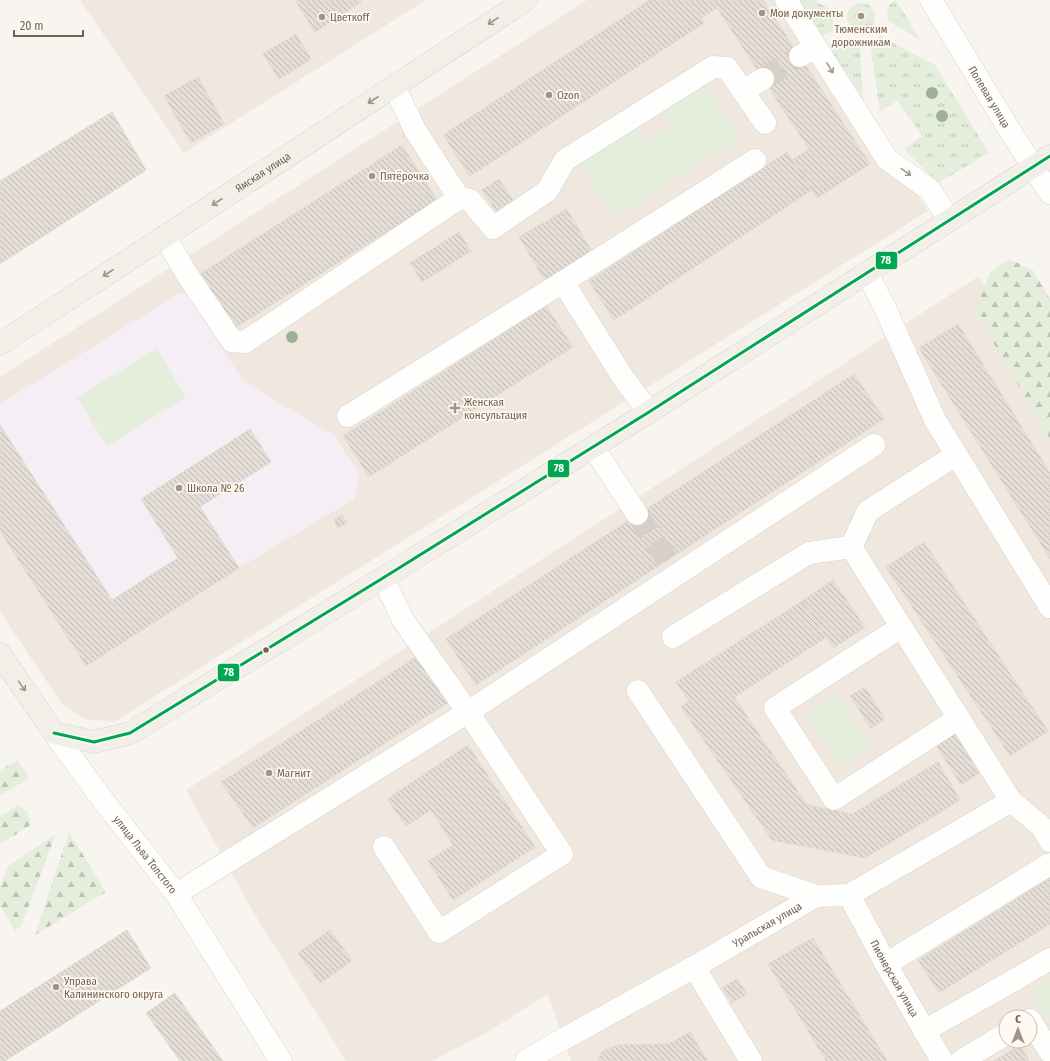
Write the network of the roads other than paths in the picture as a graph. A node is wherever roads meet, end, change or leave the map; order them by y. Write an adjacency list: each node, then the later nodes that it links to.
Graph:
1 (526, 0): 5 (main road, Ямская улица, one-way to 5)
2 (786, 0): 12 (street, one-way to 12)
3 (931, 0): 9 (street, Полевая улица)
4 (763, 79): 6 (street)
5 (394, 86): 11 (street); 13 (main road, Ямская улица, one-way to 13)
6 (743, 91): 7 (street); 11 (street)
7 (765, 122)
8 (755, 160): 15 (street)
9 (1042, 161): 10 (street, Полевая улица); 12 (main road)
10 (1050, 193)
11 (459, 198): 13 (street)
12 (949, 220): 14 (main road)
13 (165, 237): 16 (main road, Ямская улица, one-way to 16)
14 (867, 273): 17 (main road); 21 (street)
15 (563, 282): 17 (street); 18 (street)
16 (0, 344)
17 (649, 412): 20 (main road)
18 (348, 416)
19 (874, 445): 26 (street)
20 (593, 447): 22 (street); 25 (main road)
21 (956, 455): 23 (street); 27 (street)
22 (637, 514)
23 (851, 547): 28 (street); 29 (street)
24 (667, 560): 26 (street)
25 (383, 578): 32 (street); 34 (main road)
26 (667, 582): 32 (street)
27 (1050, 606)
28 (902, 627): 33 (street); 33 (street)
29 (673, 637)
30 (0, 654): 34 (main road, улица Льва Толстого, one-way to 34)
31 (638, 691): 41 (street)
32 (468, 712): 37 (street); 39 (street)
33 (959, 718): 35 (street)
34 (54, 733): 39 (street, улица Льва Толстого)
35 (1011, 801): 36 (street); 40 (street, Уральская улица)
36 (1050, 840)
37 (384, 847)
38 (1050, 864): 43 (street)
39 (176, 894): 50 (street, улица Льва Толстого)
40 (849, 895): 41 (street, Уральская улица); 43 (street, Пионерская улица)
41 (816, 896): 44 (street, Уральская улица)
42 (1050, 959): 45 (street)
43 (886, 964): 45 (street, Пионерская улица)
44 (694, 967): 49 (street, Уральская улица); 52 (street)
45 (924, 1031): 53 (street, Пионерская улица)
46 (1038, 1033): 48 (street)
47 (998, 1039): 54 (street)
48 (1050, 1052)
49 (552, 1054): 51 (street, Уральская улица)
50 (281, 1061)
51 (526, 1061)
52 (751, 1061)
53 (942, 1061)
54 (961, 1061)

